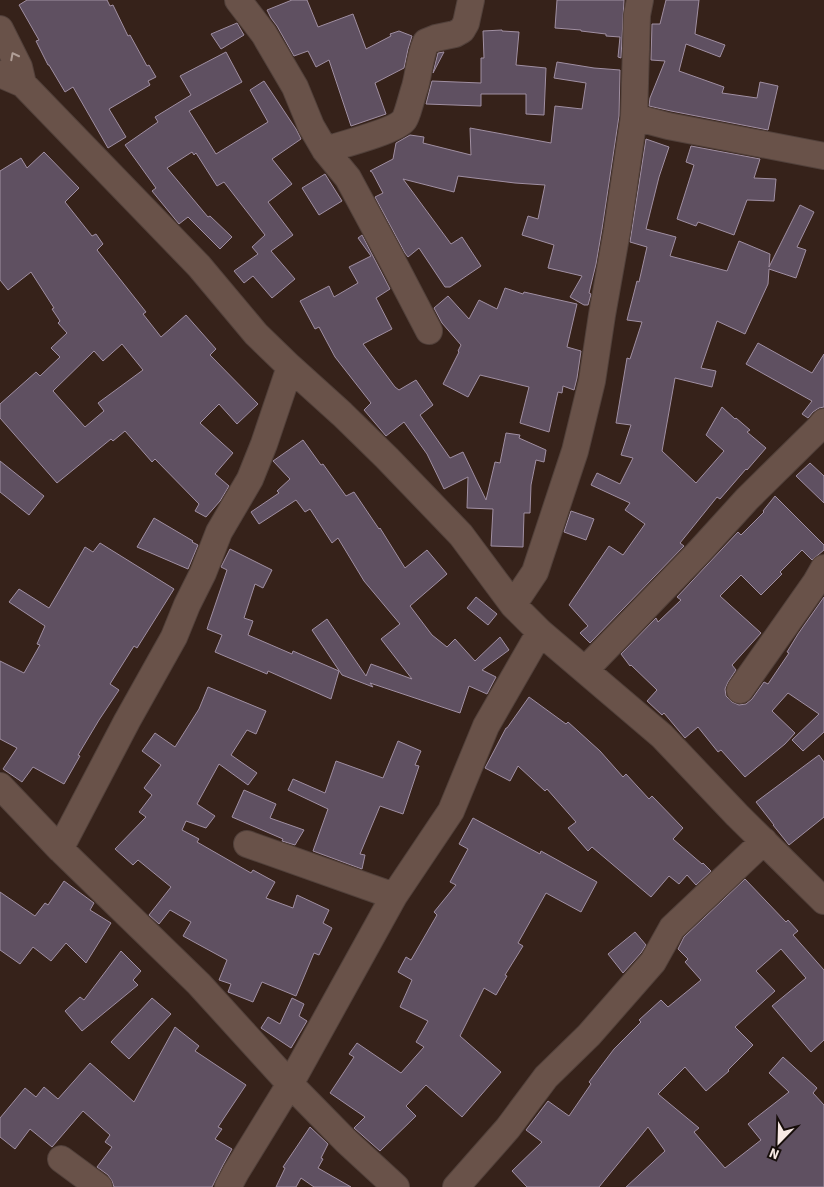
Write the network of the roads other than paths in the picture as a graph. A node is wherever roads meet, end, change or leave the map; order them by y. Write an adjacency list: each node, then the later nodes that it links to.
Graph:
1 (238, 0): 7 (street)
2 (471, 0): 7 (street)
3 (640, 0): 6 (street)
4 (0, 29): 5 (street, one-way to 4)
5 (11, 79): 10 (street)
6 (634, 117): 8 (street); 13 (street)
7 (325, 150): 9 (street)
8 (824, 156)
9 (429, 331)
10 (290, 367): 13 (street); 20 (street)
11 (824, 422): 15 (street)
12 (824, 568): 16 (street)
13 (513, 605): 14 (street)
14 (540, 632): 15 (street); 21 (street)
15 (585, 670): 18 (street)
16 (740, 690)
17 (0, 786): 20 (street)
18 (764, 841): 22 (street); 28 (street)
19 (248, 844): 21 (street)
20 (60, 849): 23 (street)
21 (394, 896): 23 (street)
22 (824, 901)
23 (290, 1084): 26 (street); 27 (street)
24 (61, 1159): 25 (street)
25 (99, 1187)
26 (228, 1187)
27 (396, 1187)
28 (456, 1187)

